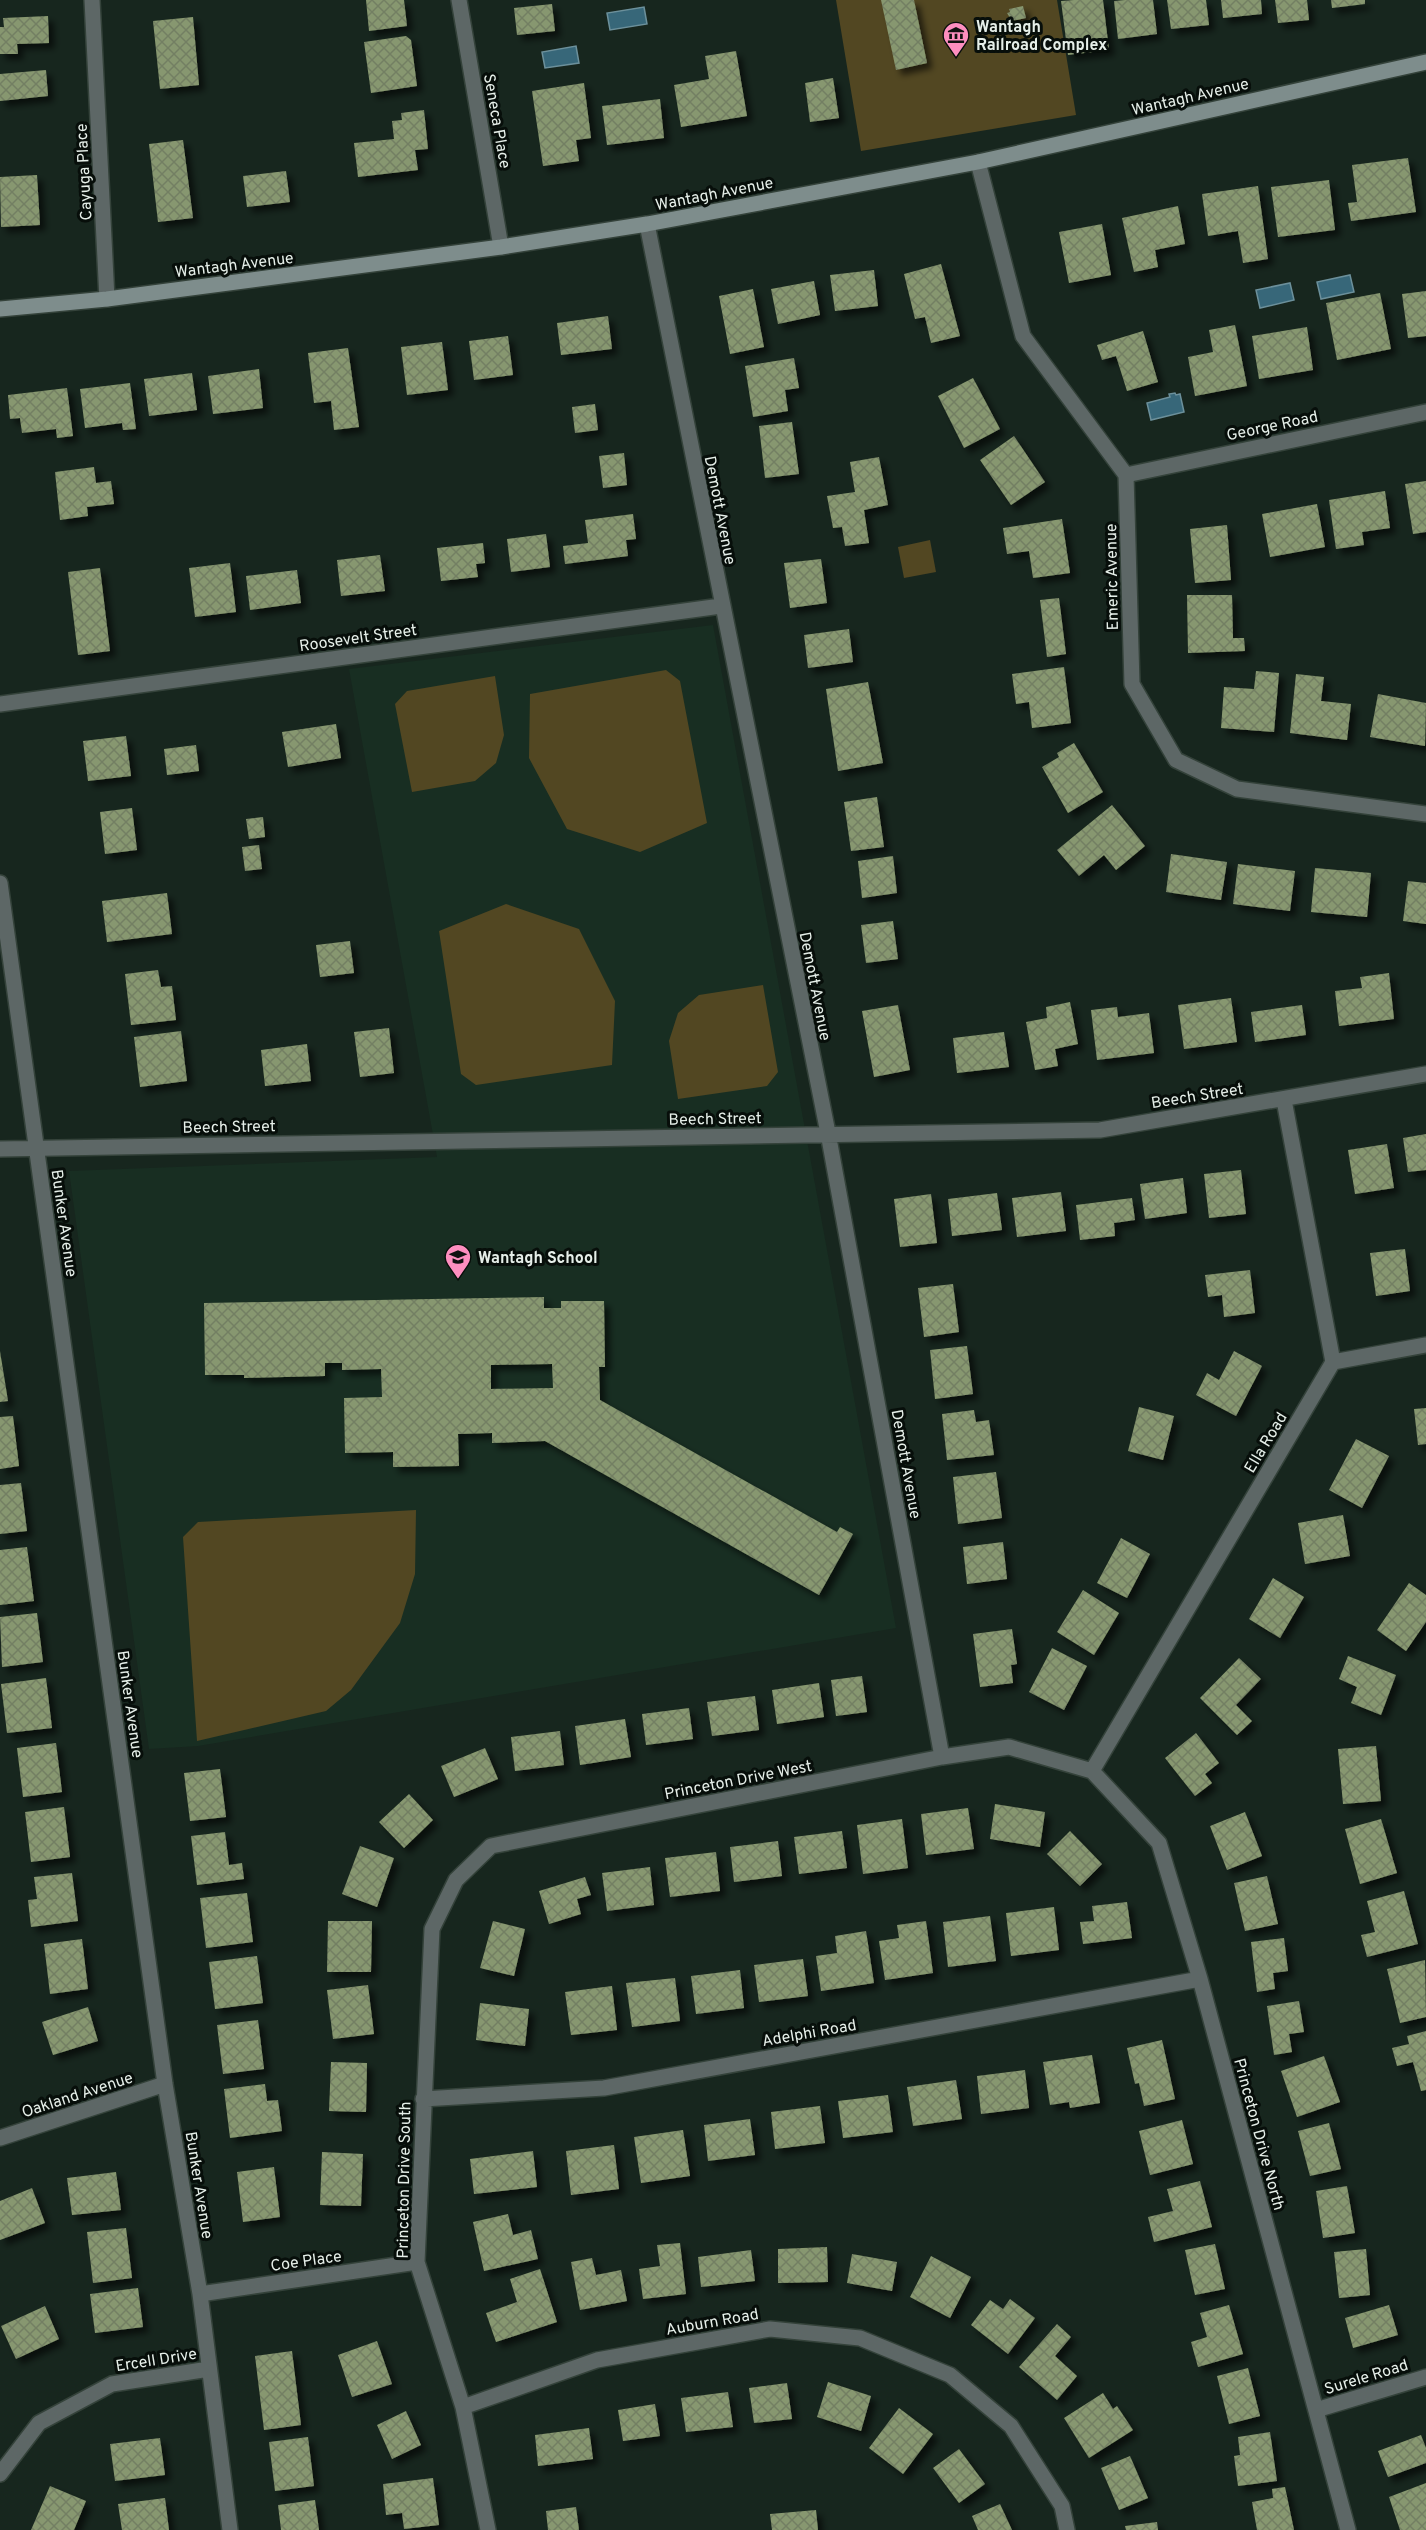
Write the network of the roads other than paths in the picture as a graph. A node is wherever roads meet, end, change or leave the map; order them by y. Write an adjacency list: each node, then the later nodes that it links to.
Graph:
1 (92, 0): 7 (street, Cayuga Place)
2 (459, 0): 6 (street, Seneca Place)
3 (1426, 62): 4 (main road, Wantagh Avenue)
4 (978, 162): 5 (main road, Wantagh Avenue); 10 (street)
5 (648, 224): 6 (main road, Wantagh Avenue); 11 (street, Demott Avenue)
6 (501, 247): 7 (main road, Wantagh Avenue)
7 (107, 299): 8 (main road, Wantagh Avenue)
8 (0, 309)
9 (1426, 412): 10 (street, George Road)
10 (1126, 475): 13 (street, Emeric Avenue)
11 (722, 606): 12 (street, Roosevelt Street); 17 (street, Demott Avenue)
12 (0, 704)
13 (1426, 814)
14 (0, 883): 18 (street, Bunker Avenue)
15 (1426, 1074): 16 (street, Beech Street)
16 (1284, 1100): 17 (street, Beech Street); 21 (street)
17 (828, 1134): 18 (street, Beech Street); 22 (street, Demott Avenue)
18 (36, 1148): 19 (street, Beech Street); 26 (street, Bunker Avenue)
19 (0, 1149)
20 (1426, 1345): 21 (street)
21 (1333, 1362): 23 (street, Ella Road)
22 (942, 1757): 23 (street, Princeton Drive West); 24 (street, Princeton Drive West)
23 (1092, 1771): 25 (street, Princeton Drive North)
24 (432, 1929): 27 (street, Princeton Drive South)
25 (1200, 1979): 27 (street, Adelphi Road); 34 (street, Princeton Drive North)
26 (165, 2084): 28 (street, Oakland Avenue); 30 (street, Bunker Avenue)
27 (423, 2099): 29 (street, Princeton Drive South)
28 (0, 2138)
29 (417, 2262): 30 (street, Coe Place); 33 (street, Princeton Drive South)
30 (200, 2294): 31 (street, Bunker Avenue)
31 (209, 2369): 35 (street, Ercell Drive); 36 (street, Bunker Avenue)
32 (1426, 2377): 34 (street, Surele Road)
33 (463, 2407): 37 (street, Princeton Drive South); 38 (street, Auburn Road)
34 (1316, 2410): 39 (street, Princeton Drive North)
35 (0, 2474)
36 (230, 2530)
37 (488, 2530)
38 (1067, 2530)
39 (1348, 2530)

